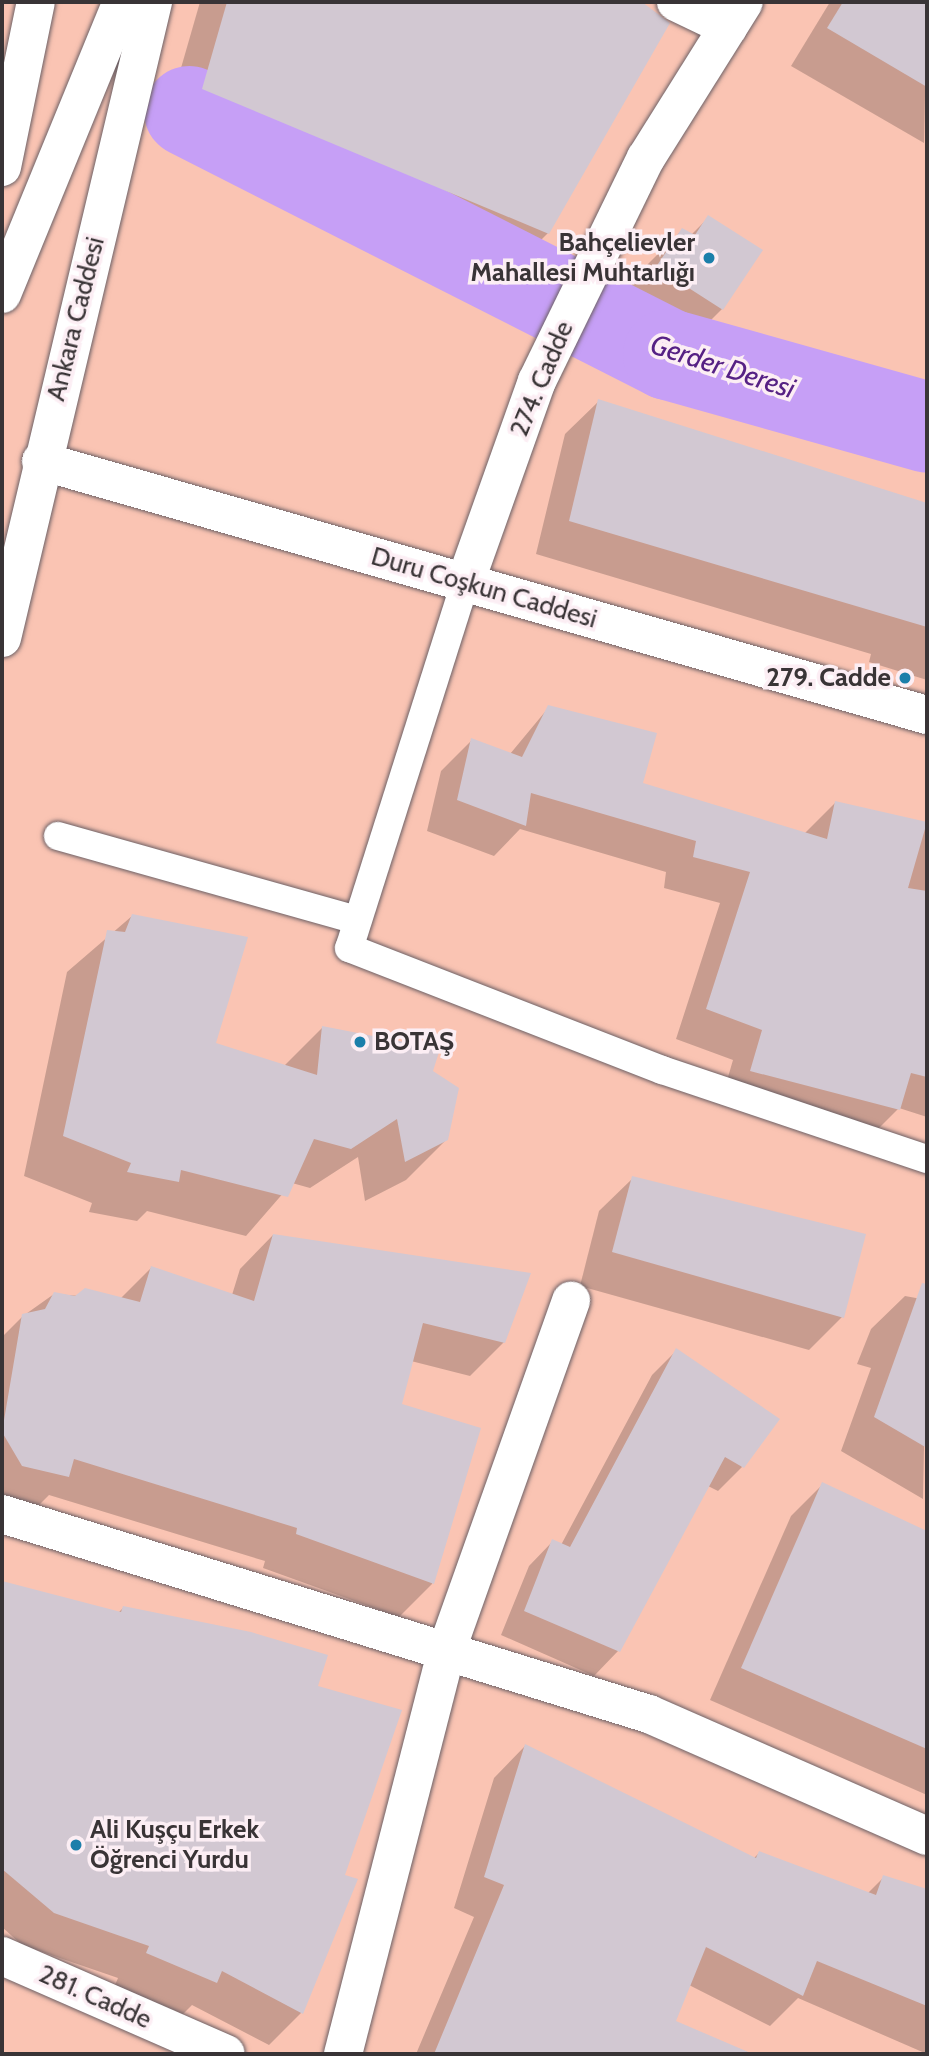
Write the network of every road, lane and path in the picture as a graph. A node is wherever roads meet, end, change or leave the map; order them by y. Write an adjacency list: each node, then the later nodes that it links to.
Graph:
1 (36, 2): 6 (main road)
2 (122, 2): 7 (main road)
3 (153, 2): 8 (main road, Ankara Caddesi)
4 (676, 2): 5 (main road)
5 (736, 15): 9 (main road, 274. Cadde)
6 (2, 167)
7 (2, 294)
8 (41, 461): 9 (main road, Duru Coşkun Caddesi); 10 (main road, Ankara Caddesi)
9 (465, 583): 11 (main road, Duru Coşkun Caddesi); 13 (lane)
10 (2, 638)
11 (927, 715)
12 (58, 836): 13 (lane)
13 (357, 920): 14 (lane)
14 (927, 1159)
15 (571, 1301): 17 (main road)
16 (2, 1514): 17 (main road)
17 (446, 1651): 18 (main road); 21 (main road)
18 (927, 1836)
19 (2, 1956): 20 (main road, 281. Cadde)
20 (226, 2054)
21 (343, 2054)

